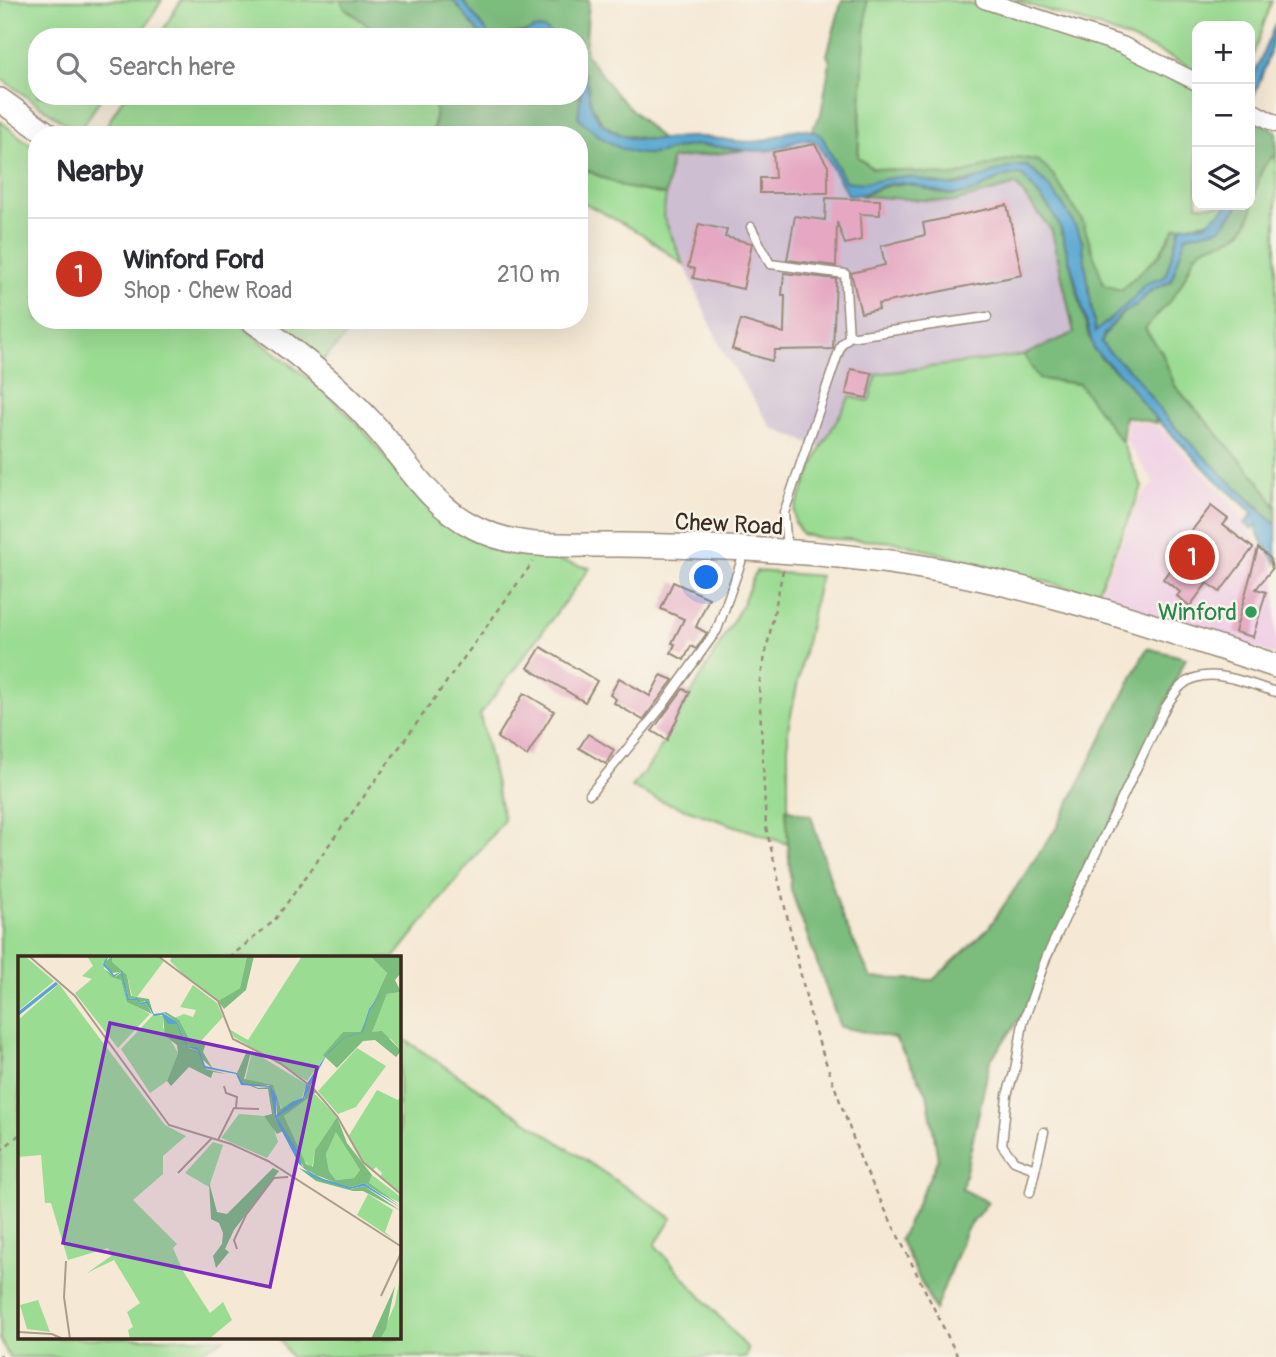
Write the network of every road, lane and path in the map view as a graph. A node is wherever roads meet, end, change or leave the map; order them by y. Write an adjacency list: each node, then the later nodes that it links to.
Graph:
1 (984, 0): 2 (street)
2 (1192, 80)
3 (0, 100): 6 (main road)
4 (1255, 113): 5 (street)
5 (1276, 124)
6 (36, 126)
7 (751, 227): 10 (lane)
8 (987, 317): 10 (lane)
9 (264, 329): 11 (main road, Chew Road)
10 (849, 337): 13 (lane)
11 (544, 546): 12 (main road, Chew Road); 17 (path)
12 (745, 551): 13 (main road, Chew Road); 16 (lane)
13 (787, 552): 14 (main road, Chew Road); 23 (path)
14 (1276, 666)
15 (1276, 692): 21 (lane)
16 (590, 794)
17 (231, 956)
18 (1044, 1132): 21 (lane)
19 (18, 1136): 20 (path)
20 (0, 1151)
21 (1035, 1169): 22 (lane)
22 (1030, 1192)
23 (958, 1357)

